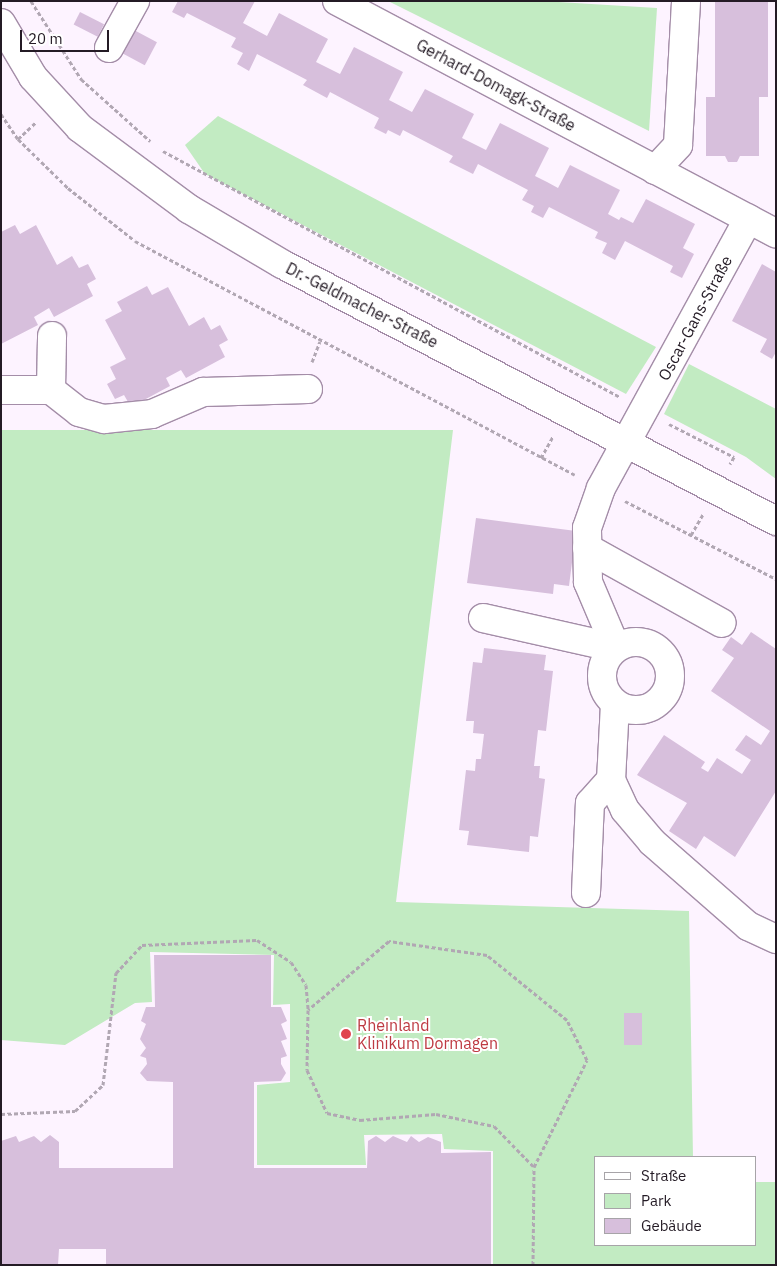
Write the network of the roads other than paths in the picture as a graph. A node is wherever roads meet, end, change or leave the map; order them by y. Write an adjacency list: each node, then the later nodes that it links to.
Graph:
1 (135, 1): 5 (street)
2 (337, 1): 6 (street, Gerhard-Domagk-Straße)
3 (686, 1): 6 (street)
4 (4, 36): 13 (street, Dr.-Geldmacher-Straße)
5 (109, 48)
6 (655, 170): 7 (street, Gerhard-Domagk-Straße)
7 (748, 219): 8 (street); 13 (street, Oscar-Gans-Straße)
8 (776, 233)
9 (52, 336): 12 (street)
10 (308, 389): 12 (street)
11 (1, 390): 12 (street)
12 (51, 390)
13 (626, 444): 14 (street, Dr.-Geldmacher-Straße); 15 (street, Oscar-Gans-Straße)
14 (776, 521)
15 (587, 548): 17 (street); 18 (street, Oscar-Gans-Straße)
16 (483, 618): 18 (street)
17 (722, 623)
18 (616, 648): 19 (street); 19 (street)
19 (616, 704): 20 (street)
20 (611, 780): 21 (street); 22 (street)
21 (586, 893)
22 (776, 939)

